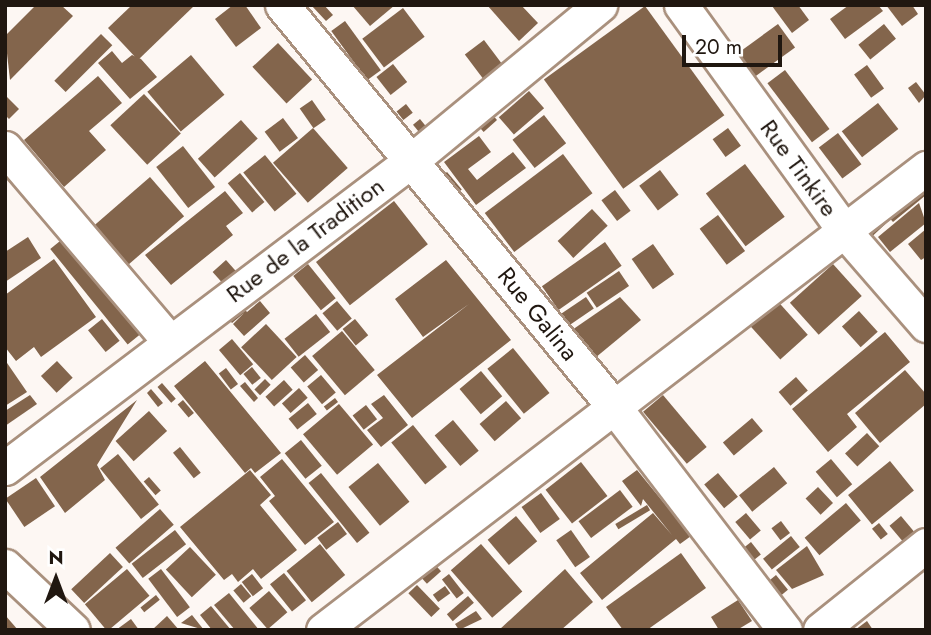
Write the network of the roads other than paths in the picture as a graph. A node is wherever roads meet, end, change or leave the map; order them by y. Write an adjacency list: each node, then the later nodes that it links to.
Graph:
1 (282, 5): 5 (street, Rue Galina)
2 (600, 5): 5 (street, Rue de la Tradition)
3 (681, 5): 7 (street, Rue Tinkire)
4 (5, 148): 9 (street)
5 (412, 160): 9 (street, Rue de la Tradition); 10 (street, Rue Galina)
6 (926, 168): 7 (street)
7 (846, 233): 8 (street, Rue Tinkire); 10 (street)
8 (926, 325)
9 (170, 342): 11 (street, Rue de la Tradition)
10 (615, 408): 15 (street); 16 (street, Rue Galina)
11 (5, 468)
12 (926, 545): 17 (street)
13 (5, 566): 14 (street)
14 (73, 630)
15 (323, 630)
16 (785, 630)
17 (820, 630)

